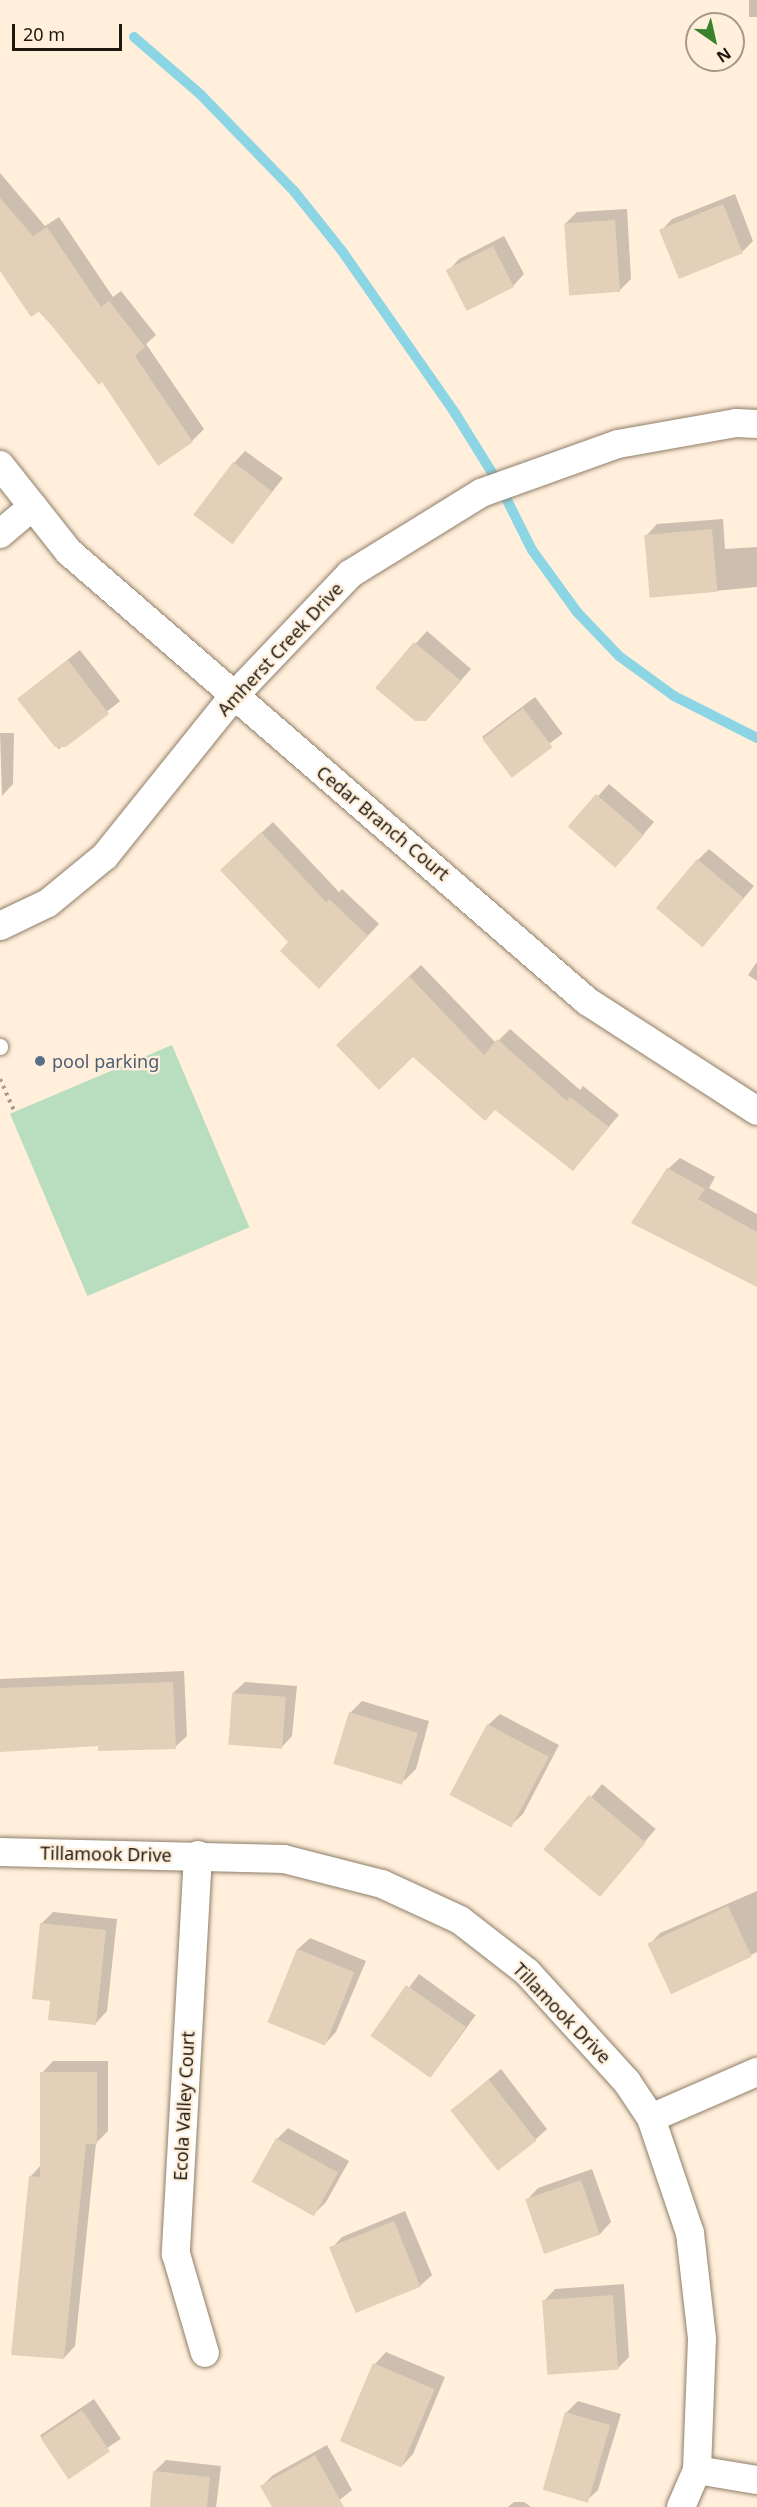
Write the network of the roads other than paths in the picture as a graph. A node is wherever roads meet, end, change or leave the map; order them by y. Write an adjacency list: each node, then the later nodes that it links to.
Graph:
1 (757, 424): 5 (street, Amherst Creek Drive)
2 (0, 465): 3 (street, Cedar Branch Court)
3 (33, 506): 4 (street); 5 (street, Cedar Branch Court)
4 (0, 534)
5 (233, 697): 6 (street, Amherst Creek Drive); 7 (street, Cedar Branch Court)
6 (0, 926)
7 (757, 1111)
8 (0, 1852): 9 (street, Tillamook Drive)
9 (198, 1856): 11 (street, Tillamook Drive); 12 (street, Ecola Valley Court)
10 (757, 2072): 11 (street)
11 (651, 2118): 13 (street, Tillamook Drive)
12 (205, 2353)
13 (697, 2470): 14 (street); 15 (street, Tillamook Drive)
14 (757, 2480)
15 (681, 2507)

